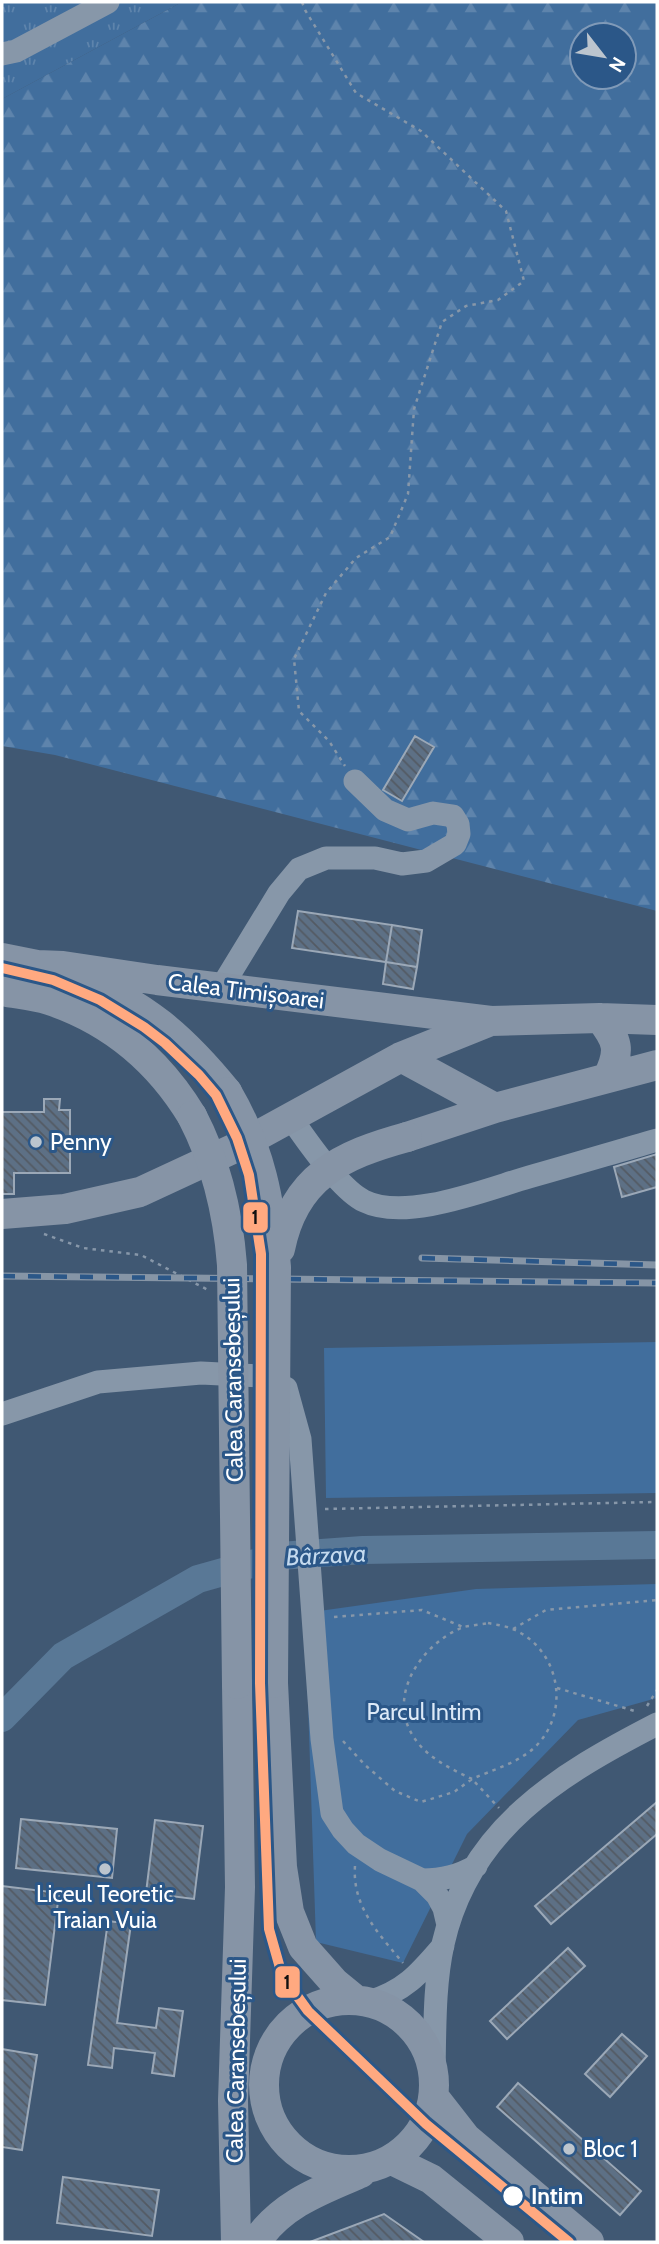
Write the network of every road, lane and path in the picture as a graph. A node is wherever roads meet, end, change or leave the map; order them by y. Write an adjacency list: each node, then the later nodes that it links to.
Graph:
1 (108, 2): 3 (street)
2 (302, 2): 4 (path)
3 (2, 54)
4 (355, 781): 7 (street)
5 (2, 958): 6 (main road, Calea Timișoarei)
6 (37, 965): 7 (main road, Calea Timișoarei); 22 (main road, Calea Caransebeșului, bridge)
7 (220, 988): 11 (main road, Calea Timișoarei)
8 (2, 991): 40 (main road, Calea Caransebeșului, bridge)
9 (600, 1018): 10 (main road, Calea Timișoarei); 11 (main road, Calea Timișoarei); 16 (main road)
10 (657, 1020)
11 (491, 1021): 12 (main road, Calea Timișoarei)
12 (437, 1043): 13 (main road, Calea Timișoarei); 15 (main road)
13 (401, 1057): 15 (main road); 18 (main road, Calea Timișoarei)
14 (657, 1065): 16 (main road)
15 (435, 1076): 17 (main road)
16 (608, 1077): 17 (main road)
17 (495, 1108): 22 (main road, bridge)
18 (291, 1118): 19 (street); 20 (main road, Calea Timișoarei)
19 (657, 1140)
20 (2, 1214)
21 (36, 1231): 23 (path)
22 (276, 1267): 43 (main road, Calea Caransebeșului, bridge)
23 (213, 1295)
24 (2, 1414): 39 (street)
25 (657, 1502): 26 (path)
26 (325, 1509)
27 (657, 1600): 30 (path)
28 (332, 1617): 29 (path)
29 (463, 1628): 30 (path); 35 (path)
30 (513, 1629): 31 (path)
31 (557, 1688): 32 (path); 35 (path)
32 (657, 1690)
33 (657, 1724): 38 (street)
34 (339, 1737): 35 (path)
35 (472, 1779): 36 (path)
36 (499, 1808)
37 (355, 1855): 42 (path)
38 (476, 1866): 39 (street); 41 (street)
39 (422, 1880): 41 (street)
40 (240, 1887): 44 (main road, Calea Caransebeșului); 46 (main road, Calea Caransebeșului)
41 (445, 1935): 43 (street); 45 (street)
42 (405, 1966)
43 (362, 2001): 44 (main road); 45 (main road)
44 (265, 2077): 46 (main road); 47 (main road); 48 (main road, Calea Caransebeșului)
45 (434, 2084): 47 (main road); 50 (main road)
46 (233, 2101): 48 (main road, Calea Caransebeșului)
47 (381, 2164): 48 (main road); 49 (main road)
48 (243, 2240)
49 (509, 2242)
50 (589, 2242)

